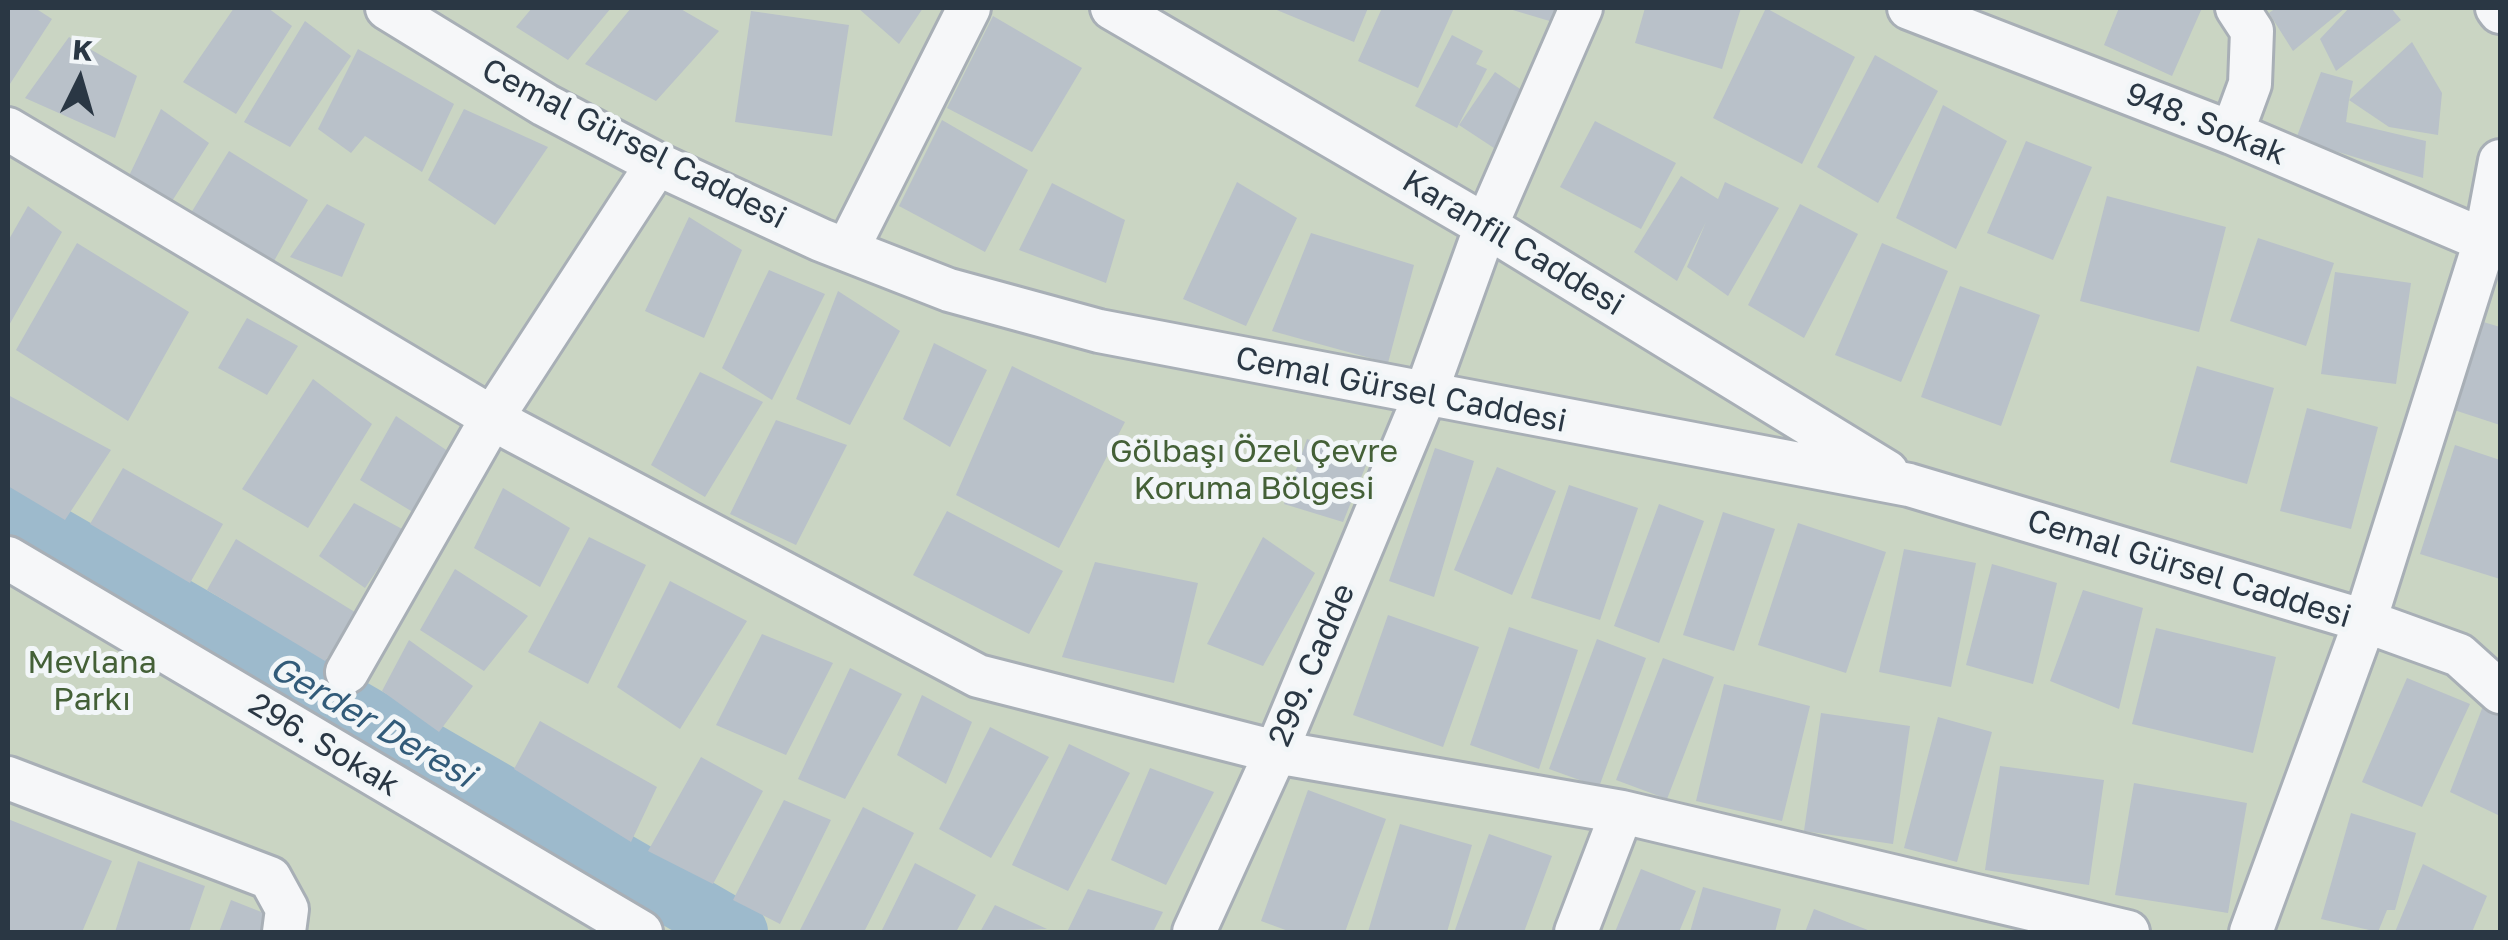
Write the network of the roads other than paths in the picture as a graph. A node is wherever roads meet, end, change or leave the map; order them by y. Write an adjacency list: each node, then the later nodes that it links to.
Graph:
1 (387, 8): 10 (street, Cemal Gürsel Caddesi)
2 (970, 8): 13 (street)
3 (1112, 8): 11 (street, Karanfil Caddesi)
4 (1581, 8): 11 (street, 299. Cadde)
5 (1909, 8): 8 (street, 948. Sokak)
6 (2236, 8): 8 (street)
7 (8, 129): 15 (street)
8 (2232, 134): 12 (street, 948. Sokak)
9 (2500, 161): 12 (street)
10 (658, 164): 13 (street, Cemal Gürsel Caddesi); 15 (street)
11 (1486, 226): 14 (street, 299. Cadde); 16 (street, Karanfil Caddesi)
12 (2493, 244): 18 (street)
13 (847, 250): 14 (street, Cemal Gürsel Caddesi)
14 (1425, 395): 16 (street, Cemal Gürsel Caddesi); 23 (street, 299. Cadde)
15 (492, 418): 21 (street); 23 (street)
16 (1909, 485): 18 (street, Cemal Gürsel Caddesi)
17 (8, 558): 27 (street, 296. Sokak)
18 (2365, 621): 20 (street, Cemal Gürsel Caddesi); 31 (street)
19 (2500, 647): 20 (street)
20 (2458, 656): 22 (street, Cemal Gürsel Caddesi)
21 (347, 672)
22 (2500, 692)
23 (1276, 752): 25 (street); 28 (street, 299. Cadde)
24 (8, 778): 26 (street)
25 (1622, 812): 29 (street); 30 (street)
26 (284, 932)
27 (640, 932)
28 (1194, 932)
29 (1576, 932)
30 (2128, 932)
31 (2250, 932)

